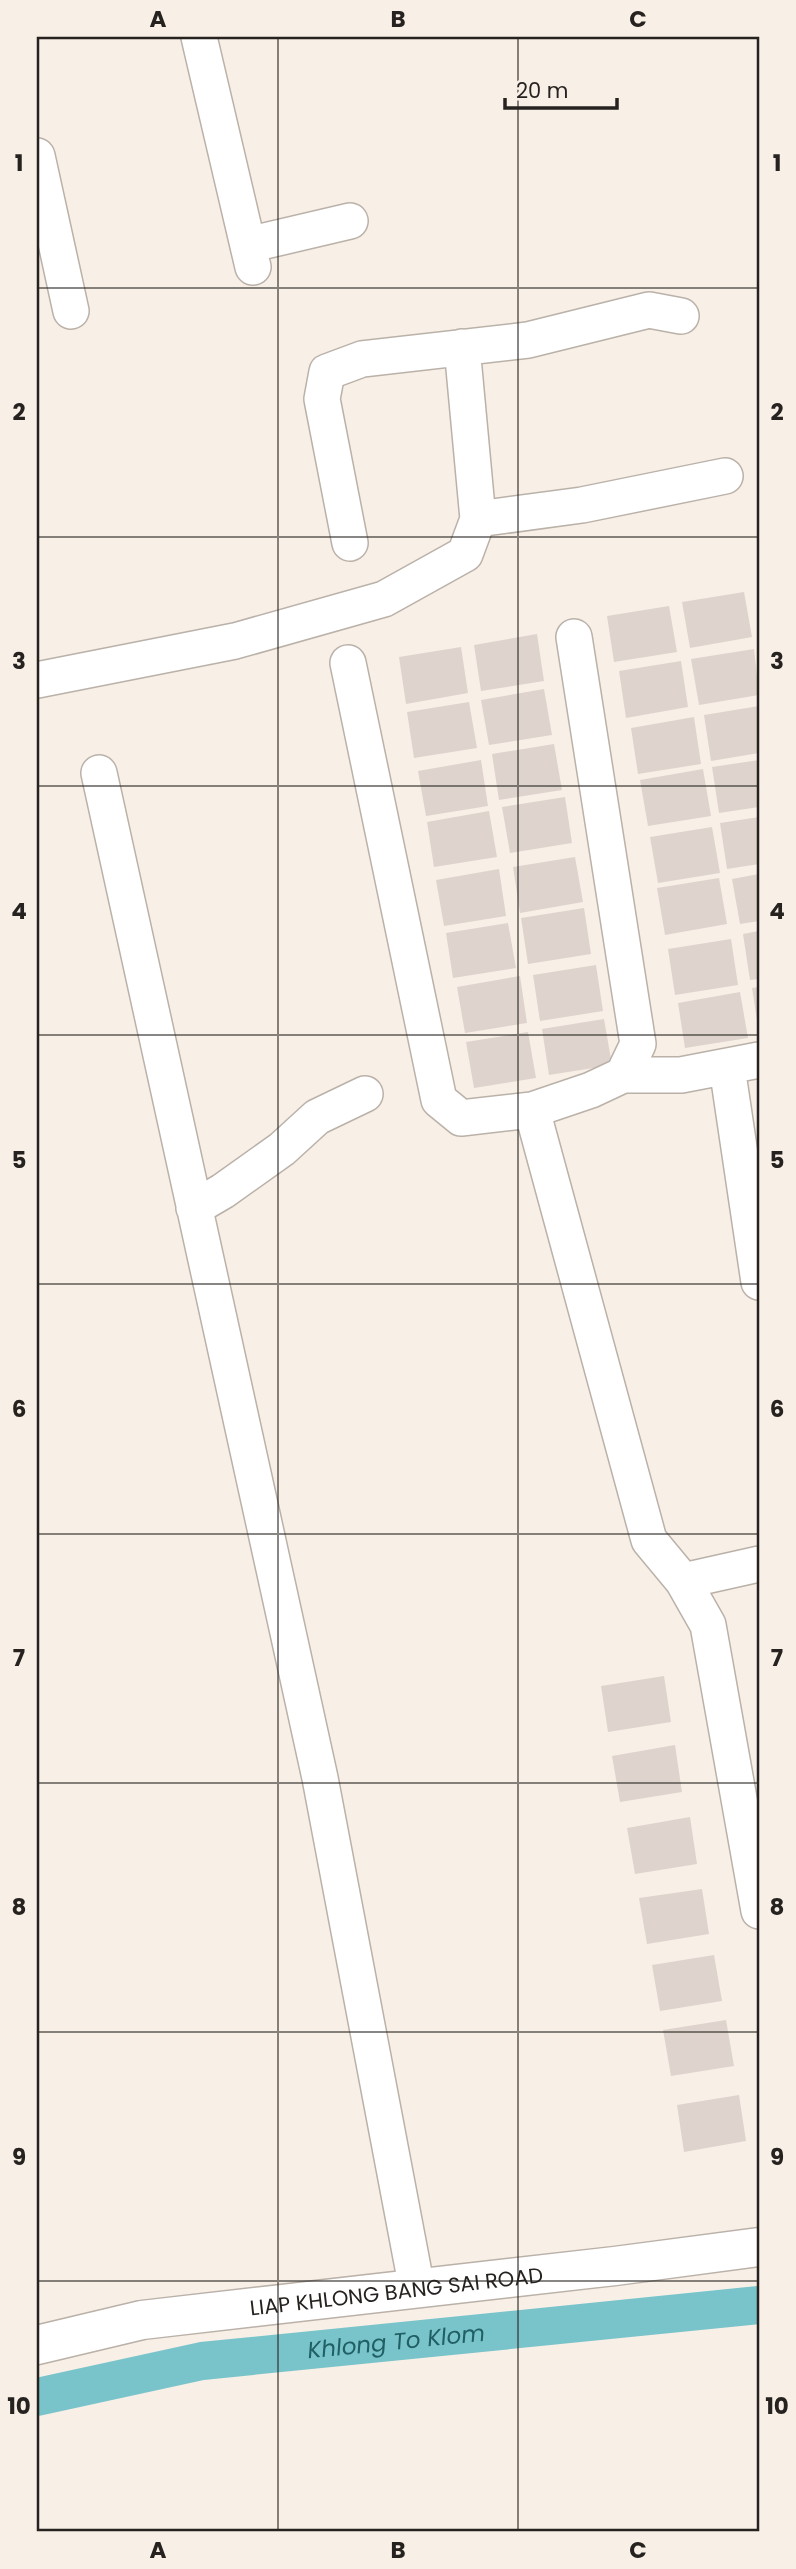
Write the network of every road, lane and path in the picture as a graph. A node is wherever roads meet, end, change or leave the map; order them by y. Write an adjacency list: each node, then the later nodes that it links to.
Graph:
1 (199, 37): 3 (street)
2 (37, 156): 4 (street)
3 (350, 221)
4 (71, 311)
5 (681, 316): 6 (street)
6 (462, 347): 8 (street); 9 (street)
7 (725, 476): 8 (street)
8 (478, 519): 12 (street)
9 (350, 542)
10 (574, 638): 15 (street)
11 (348, 663): 17 (street)
12 (37, 680)
13 (99, 773): 18 (street)
14 (743, 1064): 15 (street); 19 (street)
15 (622, 1075): 17 (street)
16 (365, 1094): 18 (street)
17 (532, 1110): 21 (street)
18 (194, 1208): 24 (street)
19 (759, 1282)
20 (759, 1564): 21 (street)
21 (683, 1581): 22 (street)
22 (759, 1911)
23 (759, 2248): 24 (street, LIAP KHLONG BANG SAI ROAD)
24 (417, 2288): 25 (street, LIAP KHLONG BANG SAI ROAD)
25 (37, 2345)

